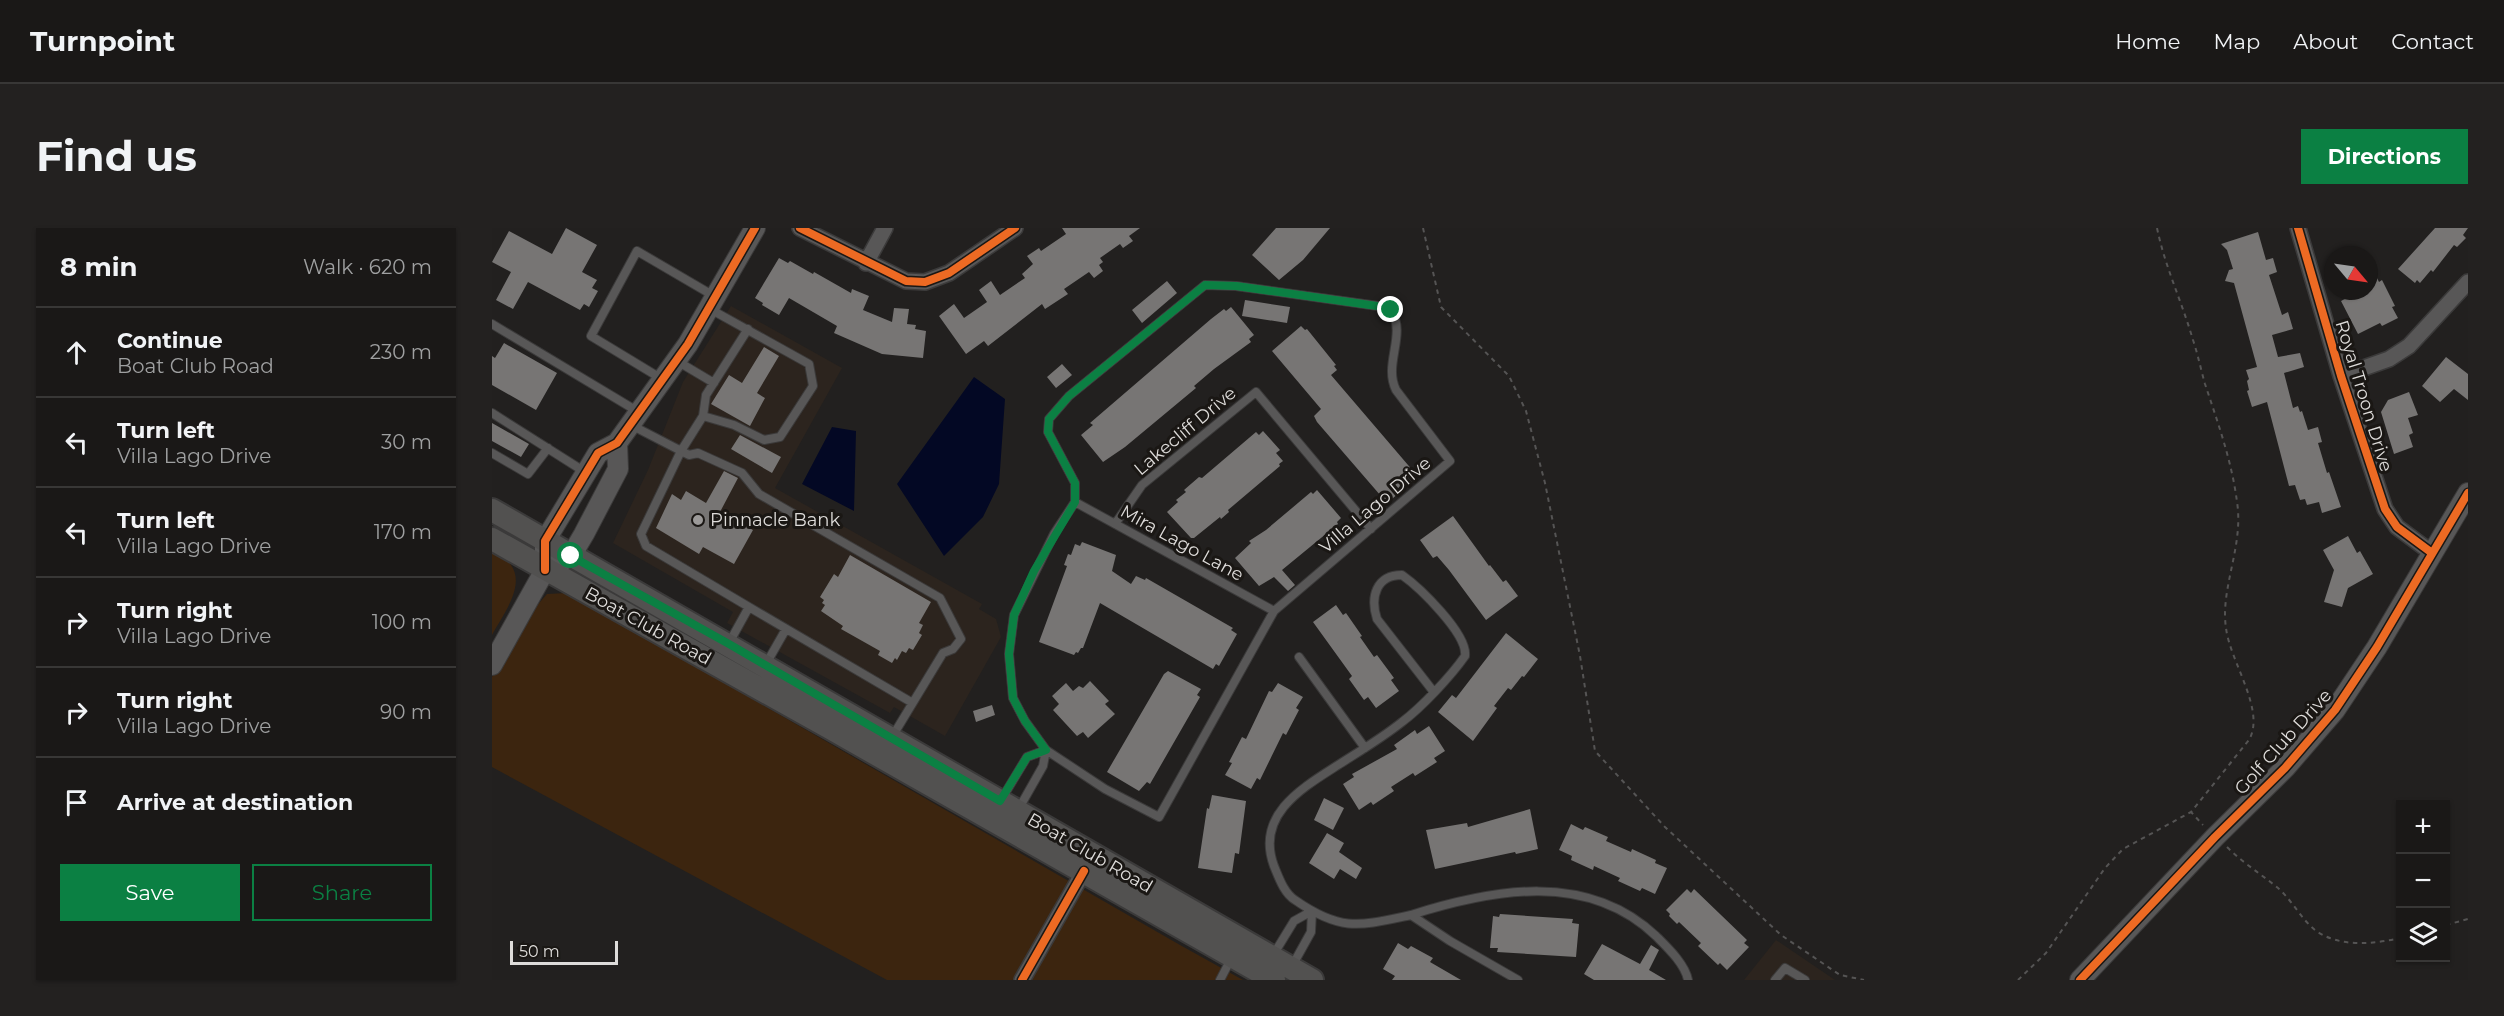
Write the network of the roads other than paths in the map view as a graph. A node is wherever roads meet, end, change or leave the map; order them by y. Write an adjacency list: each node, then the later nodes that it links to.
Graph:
1 (755, 228): 8 (street)
2 (800, 228): 6 (street)
3 (885, 228): 6 (street)
4 (1015, 228): 6 (street)
5 (2298, 228): 12 (street, Royal Troon Drive)
6 (866, 263)
7 (2468, 282): 12 (street)
8 (712, 302): 10 (lane); 11 (street); 13 (lane)
9 (492, 324): 17 (lane)
10 (748, 329): 14 (lane); 16 (lane)
11 (677, 360): 13 (street); 14 (lane)
12 (2341, 376): 30 (street, Royal Troon Drive)
13 (663, 380): 17 (street)
14 (714, 383): 16 (lane)
15 (492, 413): 19 (lane)
16 (703, 416): 20 (lane)
17 (635, 419): 18 (street); 20 (lane)
18 (618, 443): 22 (street); 31 (street)
19 (548, 448): 21 (lane); 22 (lane)
20 (681, 451): 33 (lane); 41 (lane)
21 (492, 453)
22 (586, 473): 29 (street)
23 (2468, 493): 30 (street, Golf Club Drive)
24 (1075, 502): 26 (lane, Mira Lago Lane); 27 (lane, Villa Lago Drive); 44 (lane, Villa Lago Drive)
25 (492, 510): 29 (main road, Boat Club Road)
26 (1115, 524): 27 (lane, Lakecliff Drive); 34 (lane, Mira Lago Lane)
27 (1371, 529): 34 (lane, Villa Lago Drive)
28 (492, 539): 32 (main road, Boat Club Road)
29 (544, 542): 31 (main road, Boat Club Road); 32 (street)
30 (2432, 553): 58 (street, Golf Club Drive)
31 (571, 556): 32 (street); 36 (main road, Boat Club Road)
32 (545, 570): 38 (street); 45 (main road, Boat Club Road)
33 (749, 607): 35 (lane); 36 (lane)
34 (1274, 611): 44 (lane, Villa Lago Drive)
35 (786, 629): 39 (lane); 41 (lane)
36 (729, 644): 39 (main road, Boat Club Road)
37 (1299, 657): 43 (lane)
38 (492, 665)
39 (765, 665): 42 (main road, Boat Club Road)
40 (1433, 692): 40 (lane); 43 (lane)
41 (911, 702): 42 (lane)
42 (891, 739): 45 (main road, Boat Club Road)
43 (1365, 748): 47 (lane)
44 (1046, 750): 45 (lane); 45 (lane)
45 (1004, 811): 46 (main road, Boat Club Road); 50 (main road, Boat Club Road)
46 (1084, 871): 49 (main road, Boat Club Road); 51 (street)
47 (1312, 911): 48 (lane); 50 (lane); 50 (lane)
48 (1411, 915): 54 (lane); 55 (lane)
49 (1233, 956): 50 (main road, Boat Club Road); 52 (lane)
50 (1277, 971): 53 (main road, Boat Club Road)
51 (1022, 980)
52 (1220, 980)
53 (1312, 980)
54 (1518, 980)
55 (1688, 980)
56 (1774, 980): 57 (lane)
57 (1805, 980)
58 (2080, 980)

